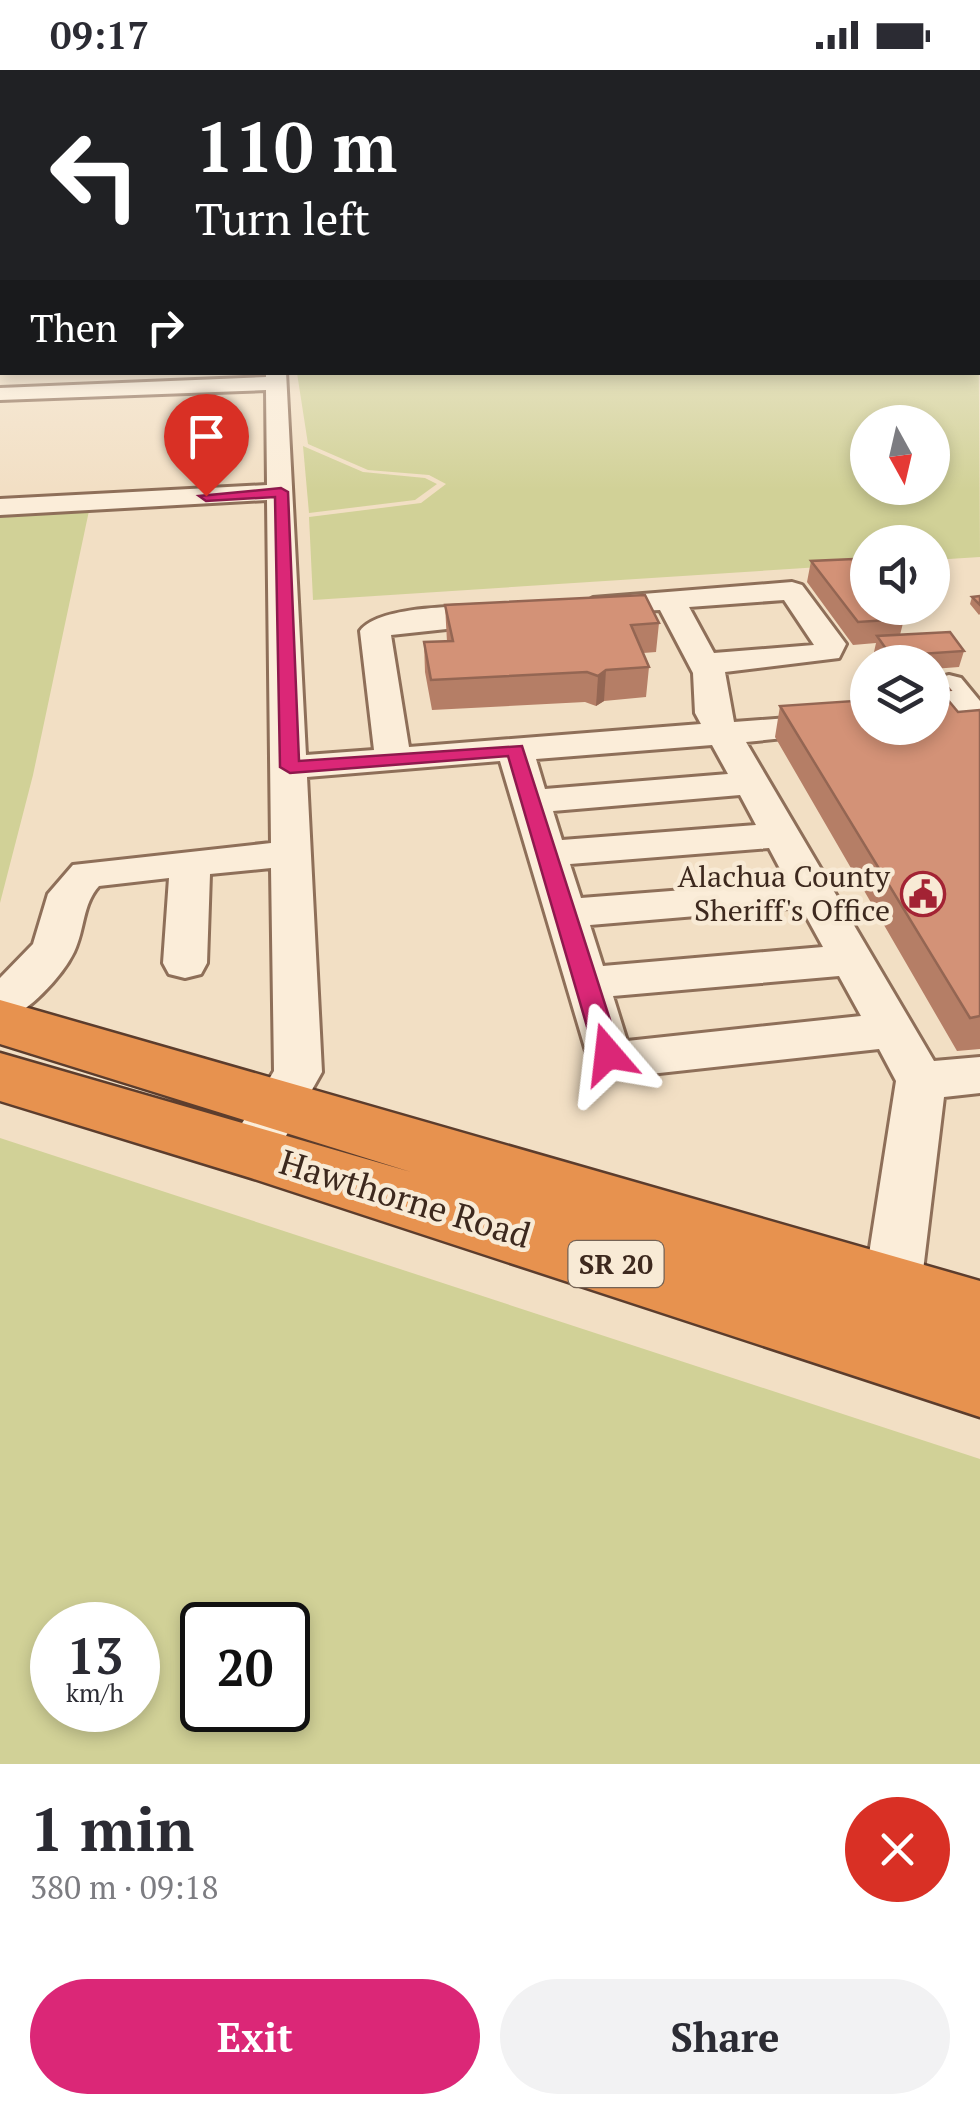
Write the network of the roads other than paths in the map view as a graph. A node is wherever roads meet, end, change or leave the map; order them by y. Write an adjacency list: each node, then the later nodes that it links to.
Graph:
1 (276, 378): 2 (street); 3 (street)
2 (0, 394)
3 (281, 492): 4 (street); 18 (street)
4 (0, 507)
5 (729, 596): 6 (street); 9 (street); 9 (street)
6 (670, 600): 7 (street); 10 (street)
7 (562, 610)
8 (525, 612): 17 (street)
9 (768, 658): 10 (street)
10 (704, 664): 15 (street)
11 (950, 685): 13 (street)
12 (950, 717): 13 (street)
13 (976, 718)
14 (850, 723): 15 (street)
15 (725, 733): 16 (street); 19 (street)
16 (516, 750): 17 (street); 20 (street)
17 (393, 760): 18 (street)
18 (290, 767): 22 (street)
19 (754, 783): 20 (street); 21 (street)
20 (531, 801): 23 (street)
21 (782, 835): 23 (street); 25 (street)
22 (293, 854): 24 (street); 36 (street)
23 (547, 854): 26 (street)
24 (190, 862): 28 (street); 30 (street)
25 (814, 893): 26 (street); 27 (street)
26 (565, 914): 29 (street)
27 (851, 960): 29 (street); 32 (street)
28 (184, 963)
29 (586, 983): 32 (street)
30 (0, 1006)
31 (0, 1022): 36 (highway, Hawthorne Road / SR 20)
32 (892, 1030): 35 (street)
33 (980, 1075): 35 (street)
34 (0, 1077): 36 (highway, Hawthorne Road / SR 20)
35 (921, 1081): 38 (street)
36 (265, 1127): 38 (highway, Hawthorne Road / SR 20)
37 (980, 1316): 38 (highway, Hawthorne Road / SR 20)
38 (887, 1317): 39 (highway, Hawthorne Road / SR 20)
39 (980, 1380)

